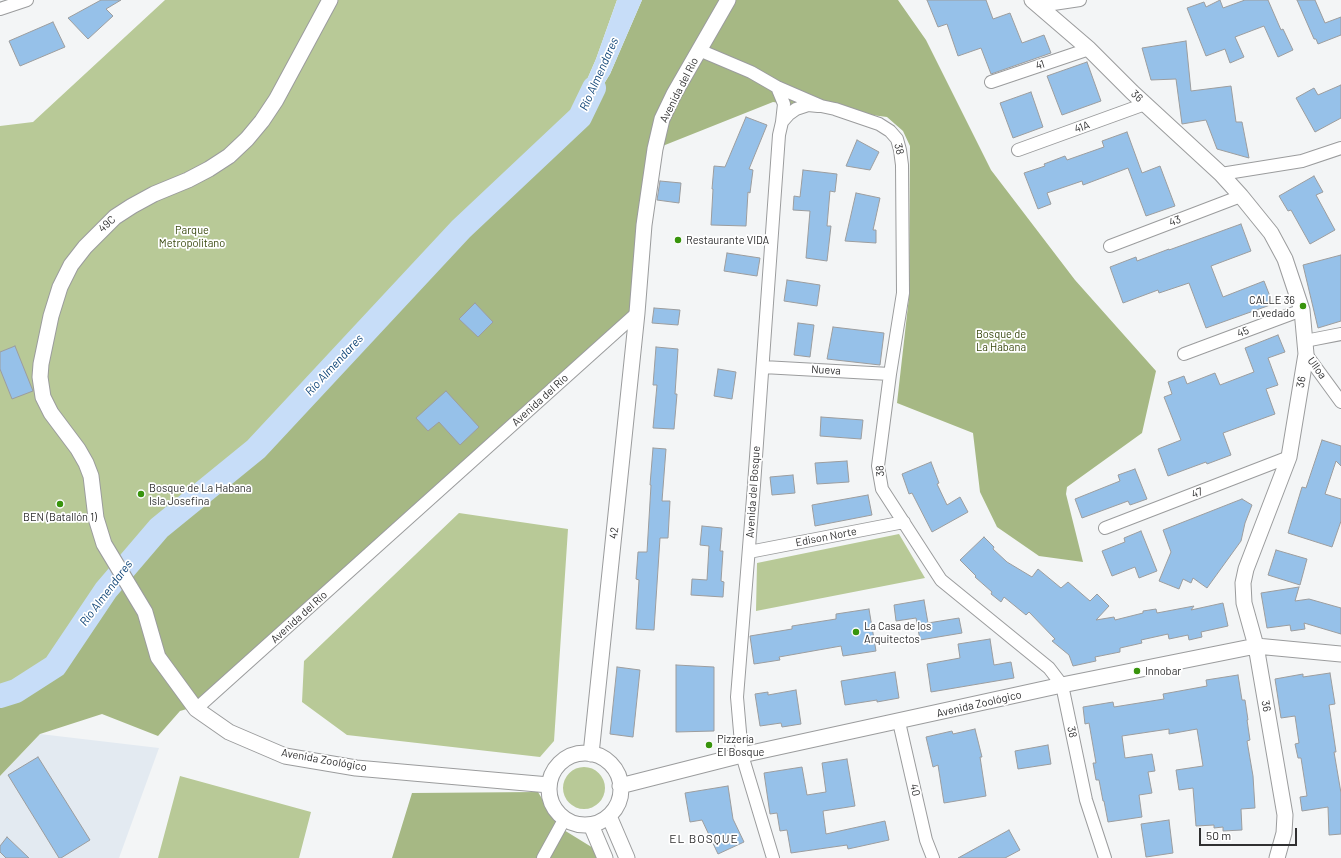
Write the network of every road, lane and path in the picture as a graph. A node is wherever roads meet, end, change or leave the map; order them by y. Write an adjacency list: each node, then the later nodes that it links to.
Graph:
1 (28, 0): 6 (street)
2 (330, 0): 31 (street, 49C)
3 (728, 0): 8 (street, Avenida del Río)
4 (1080, 0): 5 (street)
5 (1036, 3): 7 (street, 36)
6 (0, 9)
7 (1089, 49): 9 (street, 41); 11 (street, 36)
8 (699, 50): 10 (street); 20 (street, Avenida del Río)
9 (991, 82)
10 (777, 87): 12 (street, 38); 13 (street, Avenida del Bosque)
11 (1145, 104): 15 (street, 41A); 16 (street, 36)
12 (821, 106): 13 (street); 25 (street, 38)
13 (782, 122): 24 (street, Avenida del Bosque)
14 (1341, 148): 16 (street)
15 (1018, 150)
16 (1221, 174): 17 (street, 36)
17 (1241, 196): 18 (street, 43); 19 (street, 36)
18 (1110, 246)
19 (1302, 310): 22 (street, 36); 23 (street, 45)
20 (637, 313): 35 (street, Avenida del Río); 37 (street, 42)
21 (1341, 334): 22 (street)
22 (1306, 347): 26 (street, Ulloa); 27 (street, 36)
23 (1184, 354)
24 (763, 367): 25 (street, Nueva); 30 (street, Avenida del Bosque)
25 (890, 374): 28 (street, 38)
26 (1341, 402)
27 (1289, 457): 29 (street, 47); 32 (street, 36)
28 (904, 522): 30 (street, Edison Norte); 34 (street, 38)
29 (1105, 528)
30 (749, 552): 38 (street, Avenida del Bosque)
31 (145, 612): 35 (street, Avenida Zoológico)
32 (1256, 646): 33 (street, Avenida Zoológico); 34 (street, Avenida Zoológico); 50 (street, 36)
33 (1341, 654)
34 (1062, 685): 36 (street, Avenida Zoológico); 49 (street, 38)
35 (196, 709): 39 (street, Avenida Zoológico)
36 (899, 722): 38 (street, Avenida Zoológico); 48 (street, 40)
37 (591, 754): 39 (street); 40 (street)
38 (742, 755): 40 (street, Avenida Zoológico); 47 (street, Avenida del Bosque)
39 (549, 785): 42 (street)
40 (620, 786): 41 (street)
41 (609, 816): 43 (street); 46 (street)
42 (565, 818): 43 (street); 44 (street)
43 (591, 825): 45 (street)
44 (543, 858)
45 (605, 858)
46 (626, 858)
47 (773, 858)
48 (933, 858)
49 (1105, 858)
50 (1277, 858)

